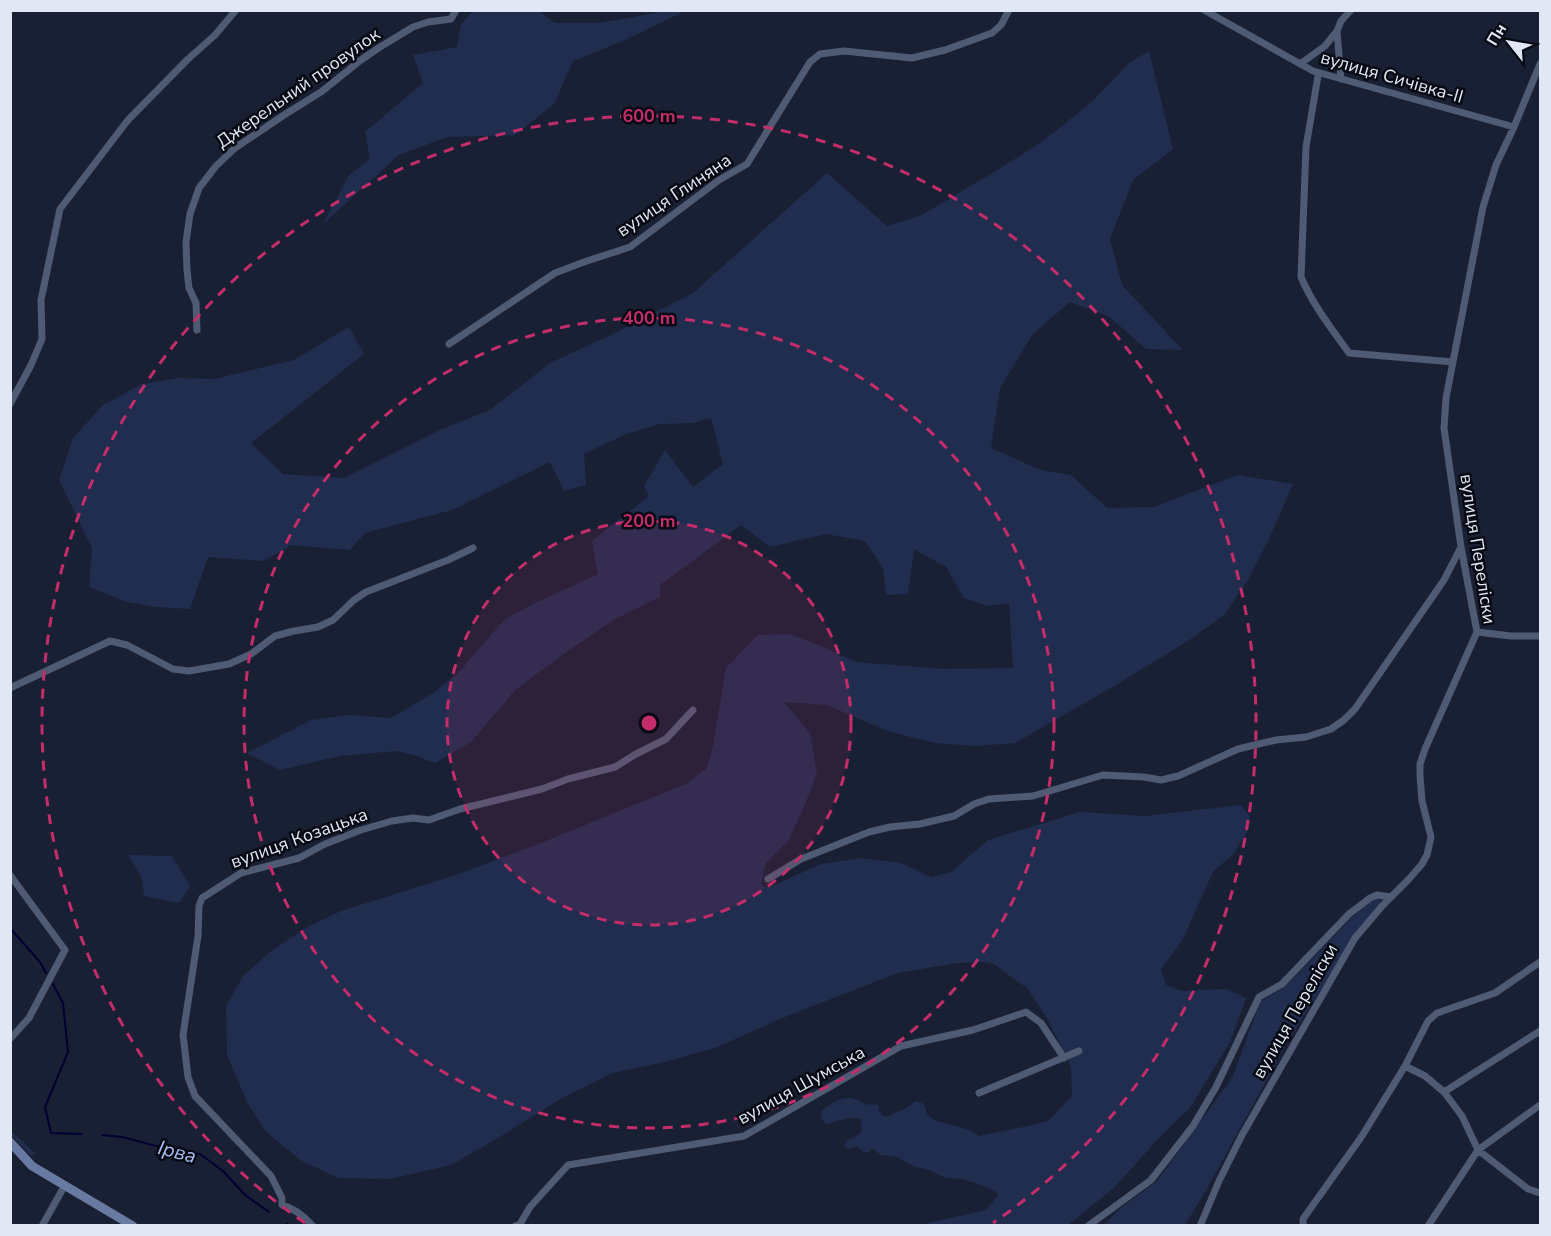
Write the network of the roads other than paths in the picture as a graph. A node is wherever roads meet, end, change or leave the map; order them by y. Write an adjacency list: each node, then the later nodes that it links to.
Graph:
1 (236, 10): 15 (street)
2 (456, 10): 12 (street, Джерельний провулок)
3 (1010, 10): 13 (street, вулиця Глиняна)
4 (1204, 10): 7 (street, вулиця Сичівка-II)
5 (1351, 10): 6 (street)
6 (1337, 31): 7 (street); 10 (street)
7 (1300, 64): 9 (street, вулиця Сичівка-II)
8 (1540, 64): 11 (street, вулиця Переліски)
9 (1320, 73): 10 (street, вулиця Сичівка-II); 14 (street)
10 (1341, 78): 11 (street, вулиця Сичівка-II)
11 (1514, 127): 14 (street, вулиця Переліски)
12 (197, 330)
13 (449, 344)
14 (1453, 362): 16 (street, вулиця Переліски)
15 (10, 404)
16 (1461, 547): 18 (street, вулиця Переліски); 23 (street)
17 (473, 548): 20 (street)
18 (1477, 632): 19 (street); 24 (street, вулиця Переліски)
19 (1540, 636)
20 (10, 688)
21 (693, 710): 40 (street, вулиця Козацька)
22 (10, 875): 27 (street)
23 (768, 879)
24 (1391, 897): 42 (street); 43 (street, вулиця Переліски)
25 (1540, 962): 30 (street)
26 (1540, 1031): 31 (street)
27 (10, 1038)
28 (1079, 1051): 29 (street)
29 (1064, 1058): 32 (street); 41 (street, вулиця Шумська)
30 (1405, 1066): 31 (street); 44 (street)
31 (1444, 1092): 35 (street)
32 (979, 1093)
33 (1540, 1105): 35 (street)
34 (10, 1142): 36 (main road)
35 (1478, 1150): 37 (street); 45 (street)
36 (64, 1185): 38 (street); 39 (main road)
37 (1540, 1193)
38 (42, 1226)
39 (133, 1226)
40 (313, 1226)
41 (515, 1226)
42 (1089, 1226)
43 (1200, 1226)
44 (1303, 1226)
45 (1428, 1226)

